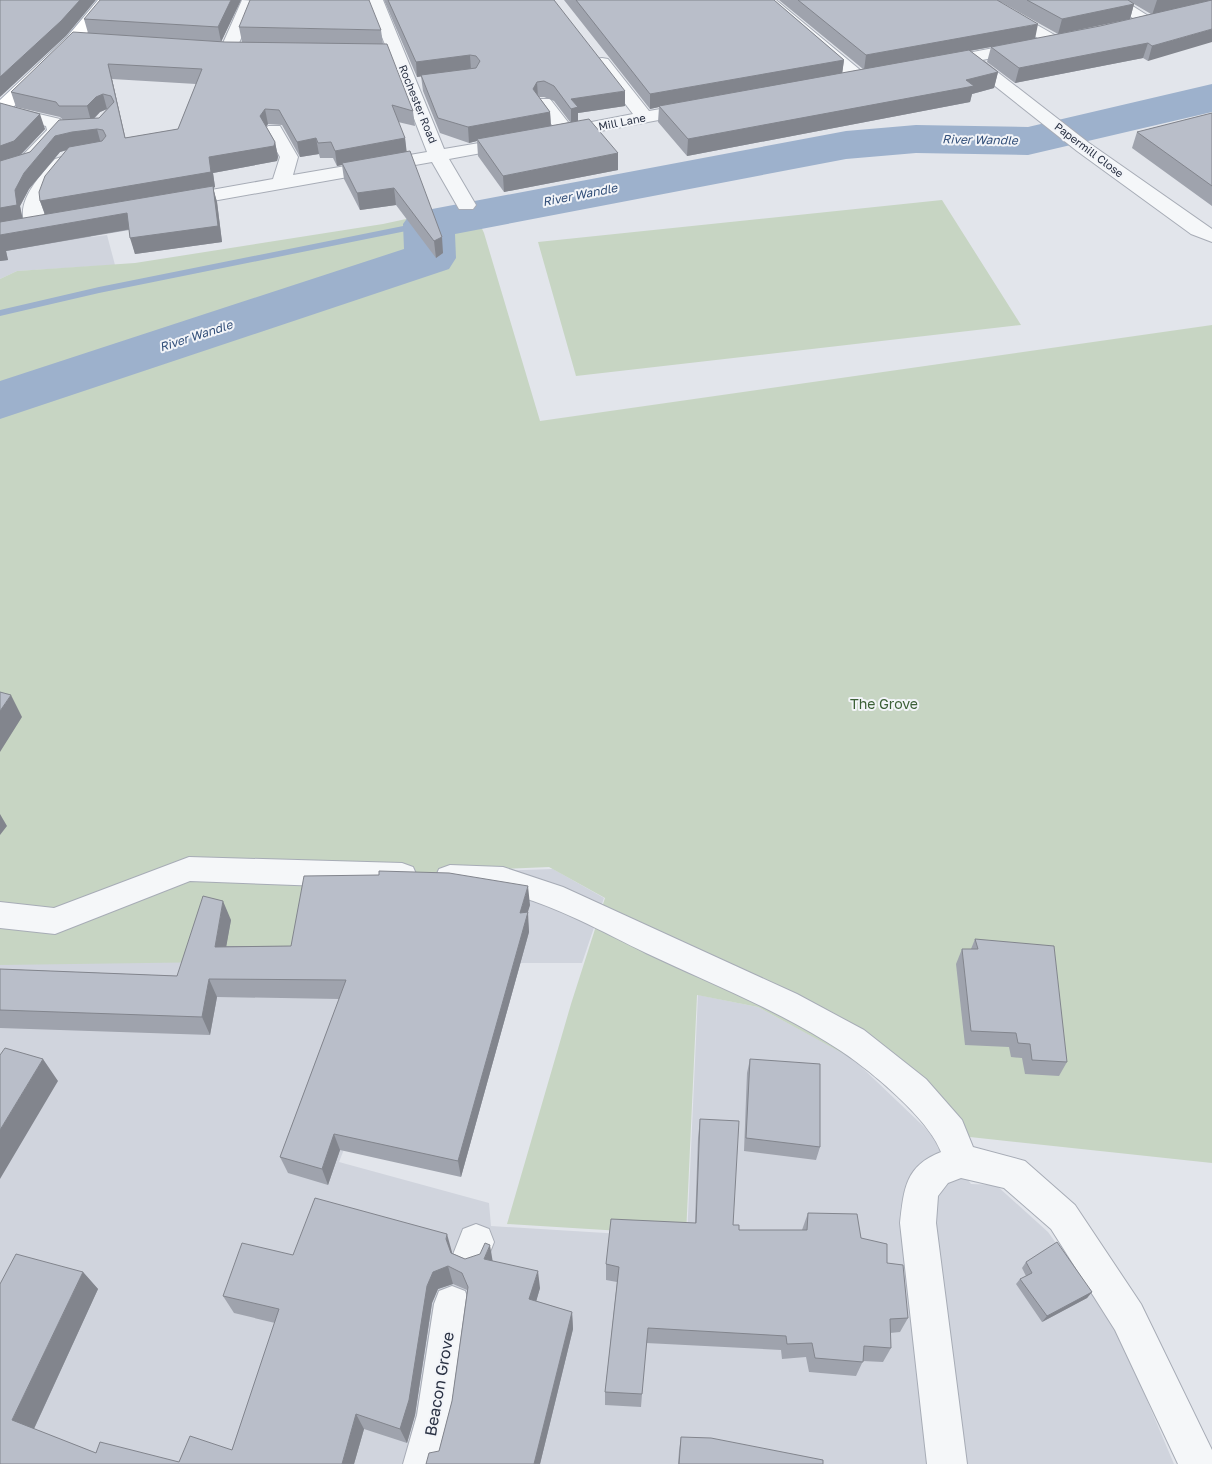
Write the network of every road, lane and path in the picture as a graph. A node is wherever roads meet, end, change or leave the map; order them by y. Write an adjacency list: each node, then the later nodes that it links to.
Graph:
1 (106, 0): 11 (main road)
2 (375, 0): 16 (street, Rochester Road)
3 (766, 0): 20 (street)
4 (981, 0): 12 (street)
5 (1112, 0): 8 (street)
6 (249, 1): 14 (street)
7 (1168, 18): 8 (street)
8 (1150, 22): 9 (street)
9 (1122, 28)
10 (1070, 38): 12 (street)
11 (73, 40): 13 (street); 25 (main road)
12 (1054, 41): 18 (street)
13 (92, 42)
14 (248, 50)
15 (337, 51): 16 (street, Rochester Road)
16 (397, 52): 22 (street, Rochester Road)
17 (595, 54): 26 (street)
18 (969, 58): 19 (street); 36 (street, Papermill Close)
19 (925, 66)
20 (840, 82)
21 (428, 83): 22 (street)
22 (410, 86): 30 (street, Rochester Road)
23 (544, 103): 28 (street)
24 (711, 105): 26 (street, Mill Lane)
25 (0, 110): 31 (street)
26 (645, 118): 28 (street, Mill Lane)
27 (274, 130): 32 (street)
28 (566, 132): 30 (street, Mill Lane)
29 (76, 155): 35 (street)
30 (438, 156): 32 (street, Mill Lane); 34 (street, Rochester Road)
31 (0, 170)
32 (282, 183): 33 (street, Mill Lane)
33 (158, 205)
34 (466, 205)
35 (54, 223)
36 (1212, 236)
37 (0, 915): 38 (street)
38 (961, 1161): 41 (street); 42 (street)
39 (452, 1304): 40 (street, Beacon Grove)
40 (423, 1464)
41 (947, 1464)
42 (1198, 1464)

